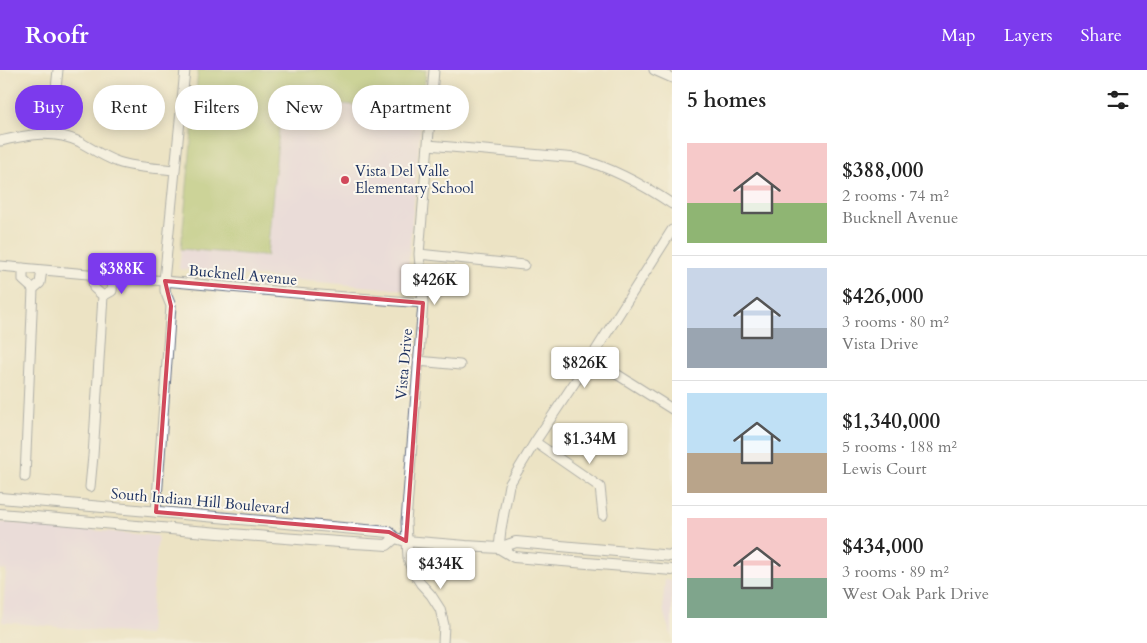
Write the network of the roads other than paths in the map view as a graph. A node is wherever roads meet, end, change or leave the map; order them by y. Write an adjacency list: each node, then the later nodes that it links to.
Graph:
1 (58, 70): 6 (street)
2 (185, 70): 9 (street)
3 (434, 70): 8 (street, Vista Drive)
4 (654, 70): 5 (street)
5 (672, 78)
6 (51, 134): 7 (street); 9 (street)
7 (0, 141)
8 (428, 145): 10 (street); 12 (street, Vista Drive)
9 (175, 170): 19 (street)
10 (672, 204)
11 (672, 230): 23 (street)
12 (419, 254): 13 (street); 22 (street, Vista Drive)
13 (524, 265)
14 (0, 266): 15 (street, Bucknell Avenue)
15 (23, 268): 16 (street, Bucknell Avenue); 20 (street)
16 (42, 270): 17 (street, Bucknell Avenue); 20 (street)
17 (92, 274): 18 (street, Bucknell Avenue); 21 (street)
18 (113, 276): 19 (street, Bucknell Avenue); 21 (street)
19 (164, 281): 22 (street, Bucknell Avenue); 31 (street)
20 (33, 289): 28 (street)
21 (103, 296): 29 (street)
22 (423, 303): 24 (street, Vista Drive)
23 (591, 358): 26 (street); 27 (street)
24 (418, 362): 25 (street); 35 (street, Vista Drive)
25 (460, 365)
26 (672, 409)
27 (535, 442): 33 (street); 36 (street)
28 (25, 477)
29 (90, 487)
30 (0, 498): 31 (main road, South Indian Hill Boulevard)
31 (156, 512): 34 (main road, South Indian Hill Boulevard)
32 (0, 514): 34 (main road, South Indian Hill Boulevard)
33 (603, 515)
34 (395, 538): 35 (main road, South Indian Hill Boulevard)
35 (406, 540): 36 (main road, South Indian Hill Boulevard); 39 (street, Vista Drive)
36 (499, 548): 37 (main road, South Indian Hill Boulevard); 38 (main road, South Indian Hill Boulevard)
37 (672, 556)
38 (672, 570)
39 (443, 643)

